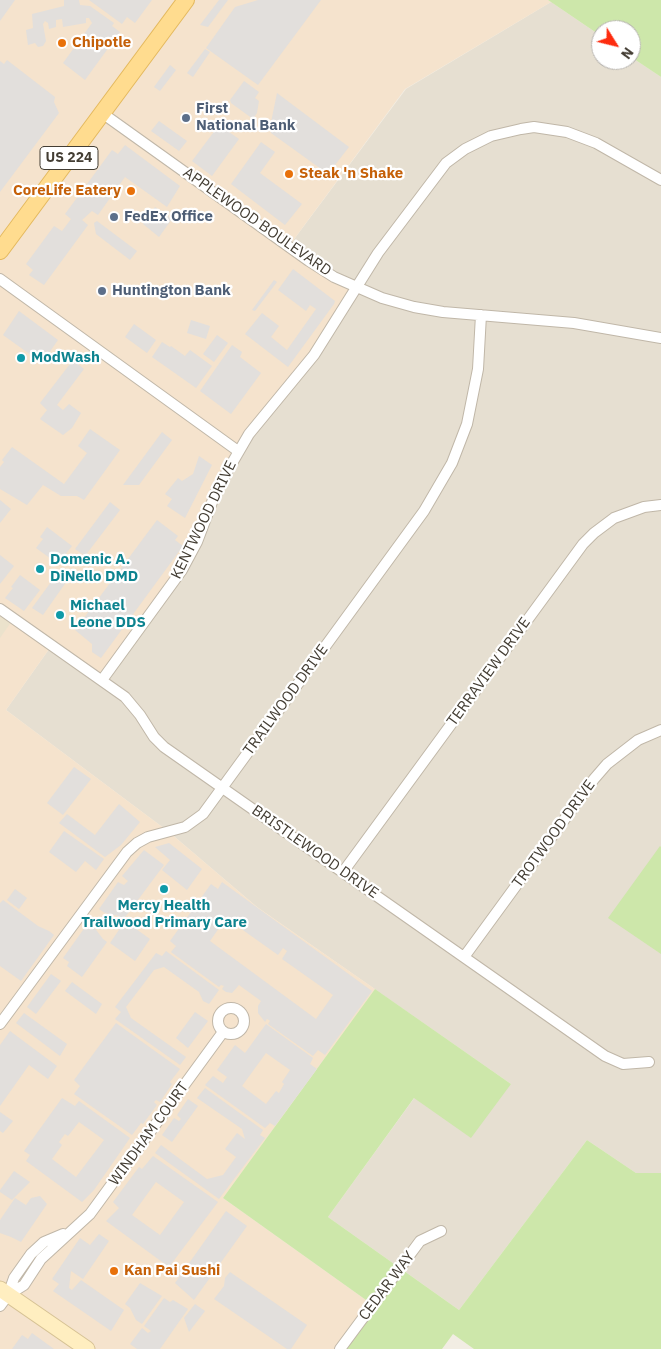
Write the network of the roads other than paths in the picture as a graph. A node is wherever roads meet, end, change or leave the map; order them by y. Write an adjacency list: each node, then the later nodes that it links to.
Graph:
1 (186, 0): 2 (main road, US 224)
2 (102, 112): 4 (main road, US 224); 6 (street, APPLEWOOD BOULEVARD)
3 (661, 180): 6 (street, KENTWOOD DRIVE)
4 (0, 251)
5 (0, 279): 9 (street)
6 (357, 287): 7 (street, APPLEWOOD BOULEVARD); 9 (street, KENTWOOD DRIVE)
7 (481, 315): 8 (street, APPLEWOOD BOULEVARD); 14 (street, TRAILWOOD DRIVE)
8 (661, 338)
9 (238, 451): 12 (street, KENTWOOD DRIVE)
10 (661, 505): 15 (street, TERRAVIEW DRIVE)
11 (0, 609): 12 (street, BRISTLEWOOD DRIVE)
12 (102, 680): 14 (street, BRISTLEWOOD DRIVE)
13 (661, 730): 16 (street, TROTWOOD DRIVE)
14 (222, 788): 15 (street, BRISTLEWOOD DRIVE); 17 (street, TRAILWOOD DRIVE)
15 (343, 872): 16 (street, BRISTLEWOOD DRIVE)
16 (464, 957): 19 (street, BRISTLEWOOD DRIVE)
17 (0, 1024)
18 (223, 1032): 21 (street, WINDHAM COURT)
19 (649, 1062)
20 (441, 1230): 23 (street, CEDAR WAY)
21 (3, 1297): 22 (main road)
22 (87, 1349)
23 (340, 1349)

